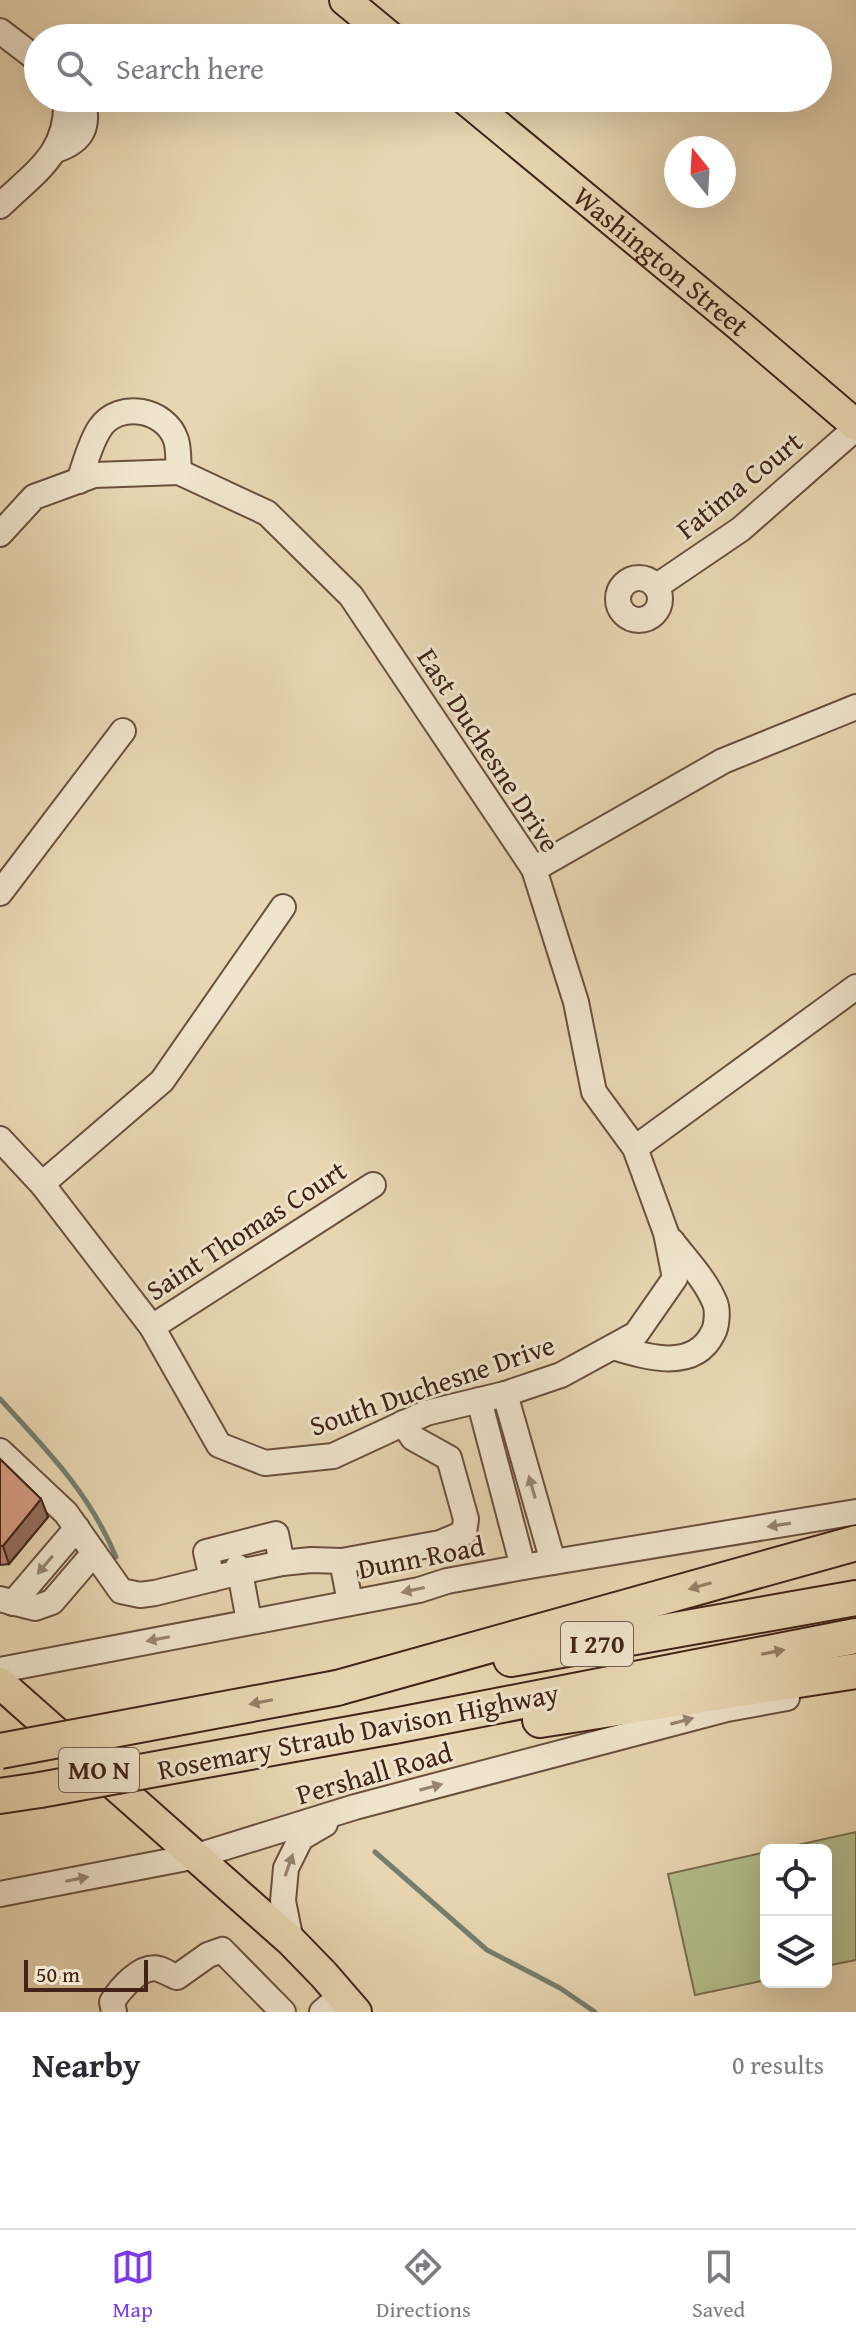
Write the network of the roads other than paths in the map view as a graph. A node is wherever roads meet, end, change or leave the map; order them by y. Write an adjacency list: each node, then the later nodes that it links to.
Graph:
1 (345, 0): 2 (main road)
2 (374, 24)
3 (0, 31): 4 (street)
4 (24, 49)
5 (66, 112): 8 (street)
6 (85, 112): 8 (street)
7 (481, 112): 10 (main road, Washington Street)
8 (56, 150): 9 (street)
9 (0, 206)
10 (856, 427): 14 (street, Fatima Court)
11 (179, 472): 12 (street); 12 (street); 17 (street, East Duchesne Drive)
12 (79, 481): 13 (street)
13 (0, 534)
14 (657, 586)
15 (856, 707): 17 (street)
16 (123, 731): 18 (street)
17 (534, 869): 22 (street, East Duchesne Drive)
18 (0, 893)
19 (283, 907): 23 (street)
20 (856, 987): 22 (street)
21 (0, 1139): 23 (street)
22 (635, 1148): 25 (street, East Duchesne Drive)
23 (42, 1184): 26 (street)
24 (373, 1185): 26 (street, Saint Thomas Court)
25 (666, 1233): 27 (street, South Duchesne Drive); 27 (street)
26 (152, 1327): 30 (street, South Duchesne Drive)
27 (613, 1347): 28 (street, South Duchesne Drive)
28 (505, 1394): 29 (street, South Duchesne Drive); 41 (street, one-way to 28)
29 (479, 1400): 30 (street, South Duchesne Drive); 42 (street)
30 (403, 1423): 36 (street)
31 (0, 1451): 33 (street)
32 (0, 1465): 33 (street)
33 (48, 1495): 35 (street)
34 (856, 1512): 41 (street, Dunn Road, one-way to 41)
35 (77, 1528): 38 (street); 45 (street, one-way to 45)
36 (440, 1543): 40 (street); 43 (street)
37 (856, 1543): 53 (highway, one-way to 53)
38 (94, 1553): 39 (street); 45 (street)
39 (236, 1558): 40 (street); 47 (street)
40 (342, 1561): 46 (street)
41 (553, 1562): 42 (street, Dunn Road)
42 (523, 1567): 43 (street, Dunn Road)
43 (447, 1581): 46 (street, Dunn Road, one-way to 46)
44 (856, 1598): 53 (highway, Rosemary Straub Davison Highway / I 270)
45 (7, 1601)
46 (350, 1602): 47 (street, Dunn Road)
47 (249, 1621): 49 (street, Dunn Road, one-way to 49)
48 (856, 1636): 54 (highway, Rosemary Straub Davison Highway / I 270, one-way to 48)
49 (0, 1670)
50 (856, 1671): 54 (highway)
51 (0, 1683): 58 (main road, MO N)
52 (856, 1684): 57 (street, Pershall Road, one-way to 52)
53 (337, 1688): 55 (highway, Rosemary Straub Davison Highway / I 270, one-way to 55, bridge)
54 (394, 1726): 56 (highway, Rosemary Straub Davison Highway / I 270, bridge)
55 (0, 1751)
56 (0, 1796)
57 (355, 1807): 58 (street, Pershall Road); 60 (street, one-way to 57)
58 (197, 1856): 59 (street, Pershall Road, one-way to 58); 60 (main road, MO N)
59 (0, 1894)
60 (291, 1941): 61 (main road, MO N)
61 (340, 2006)
62 (114, 2012): 63 (street)
63 (283, 2012)

